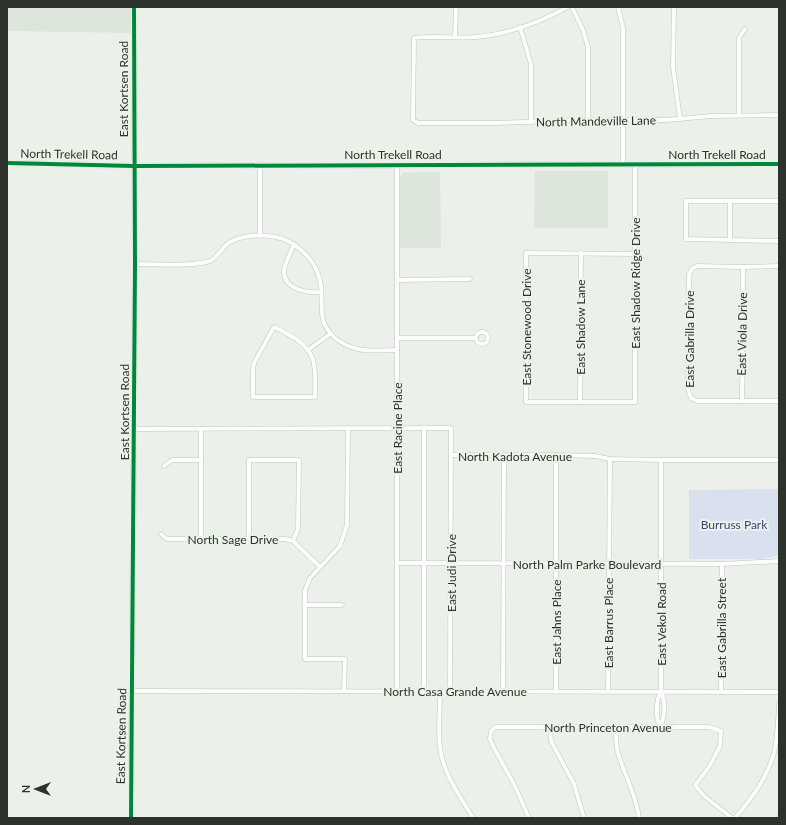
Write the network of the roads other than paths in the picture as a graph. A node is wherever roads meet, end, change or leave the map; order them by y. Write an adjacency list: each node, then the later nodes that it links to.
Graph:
1 (134, 7): 22 (street, East Kortsen Road)
2 (456, 7): 9 (street)
3 (568, 7): 7 (street)
4 (572, 7): 12 (street)
5 (618, 7): 13 (street)
6 (674, 7): 14 (street)
7 (520, 27): 9 (street); 15 (street)
8 (745, 29): 10 (street)
9 (455, 37): 15 (street, North Mandeville Lane)
10 (740, 115): 11 (street, North Mandeville Lane); 14 (street, North Mandeville Lane)
11 (779, 115)
12 (588, 120): 13 (street, North Mandeville Lane); 15 (street, North Mandeville Lane)
13 (623, 120): 14 (street, North Mandeville Lane); 18 (street)
14 (680, 120)
15 (532, 122)
16 (7, 163): 22 (main road, North Trekell Road)
17 (397, 164): 18 (main road, North Trekell Road); 21 (main road, North Trekell Road); 35 (street, East Racine Place)
18 (623, 164): 19 (main road, North Trekell Road)
19 (635, 164): 20 (main road, North Trekell Road); 30 (street, East Shadow Ridge Drive)
20 (779, 164)
21 (260, 165): 22 (main road, North Trekell Road); 25 (street)
22 (134, 166): 31 (street, East Kortsen Road)
23 (730, 202): 24 (street); 26 (street); 26 (street)
24 (779, 202)
25 (260, 236): 28 (street); 31 (street)
26 (730, 240): 27 (street)
27 (779, 241)
28 (294, 244): 36 (street); 36 (street)
29 (581, 253): 30 (street); 44 (street, East Shadow Lane); 44 (street, East Stonewood Drive)
30 (635, 254): 44 (street, East Shadow Ridge Drive)
31 (135, 264): 48 (street, East Kortsen Road)
32 (779, 266): 33 (street)
33 (743, 267): 42 (street, East Viola Drive); 42 (street, East Gabrilla Drive)
34 (470, 279): 35 (street)
35 (397, 280): 38 (street, East Racine Place)
36 (321, 292): 37 (street)
37 (330, 334): 40 (street); 41 (street)
38 (397, 338): 39 (street); 41 (street, East Racine Place)
39 (476, 338)
40 (308, 350): 40 (street)
41 (397, 350): 45 (street, East Racine Place)
42 (742, 401): 43 (street)
43 (779, 401)
44 (580, 402)
45 (397, 427): 46 (street, North Kadota Avenue); 47 (street, North Kadota Avenue); 63 (street, East Racine Place)
46 (424, 427): 50 (street, North Kadota Avenue); 64 (street)
47 (348, 428): 49 (street, North Kadota Avenue); 71 (street)
48 (134, 429): 49 (street, North Kadota Avenue); 75 (street, East Kortsen Road)
49 (201, 429): 54 (street)
50 (452, 455): 52 (street, North Kadota Avenue); 65 (street, East Judi Drive)
51 (556, 455): 52 (street, North Kadota Avenue); 53 (street, North Kadota Avenue); 67 (street, East Jahns Place)
52 (504, 456): 66 (street)
53 (610, 459): 55 (street, North Kadota Avenue); 68 (street, East Barrus Place)
54 (201, 460): 57 (street); 60 (street)
55 (661, 460): 56 (street, North Kadota Avenue); 69 (street, East Vekol Road)
56 (779, 460)
57 (164, 466)
58 (161, 534): 60 (street, North Sage Drive)
59 (249, 538): 60 (street, North Sage Drive); 61 (street, North Sage Drive); 61 (street)
60 (201, 539)
61 (293, 541): 71 (street, North Sage Drive)
62 (778, 561): 70 (street, North Palm Parke Boulevard); 72 (street)
63 (397, 563): 64 (street, North Palm Parke Boulevard); 77 (street, East Racine Place)
64 (424, 563): 65 (street, North Palm Parke Boulevard); 78 (street)
65 (451, 563): 66 (street, North Palm Parke Boulevard); 80 (street, East Judi Drive)
66 (503, 563): 67 (street, North Palm Parke Boulevard); 81 (street)
67 (556, 563): 68 (street, North Palm Parke Boulevard); 82 (street, East Jahns Place)
68 (608, 564): 69 (street, North Palm Parke Boulevard); 83 (street, East Barrus Place)
69 (661, 564): 70 (street, North Palm Parke Boulevard); 84 (street, East Vekol Road)
70 (722, 564): 85 (street, East Gabrilla Street)
71 (320, 567): 74 (street)
72 (779, 567)
73 (342, 604): 74 (street)
74 (304, 605): 76 (street)
75 (132, 691): 76 (street, North Casa Grande Avenue); 91 (street, East Kortsen Road)
76 (344, 691): 77 (street, North Casa Grande Avenue)
77 (397, 691): 78 (street, North Casa Grande Avenue)
78 (424, 691): 79 (street, North Casa Grande Avenue)
79 (440, 691): 80 (street, North Casa Grande Avenue); 92 (street)
80 (450, 691): 81 (street, North Casa Grande Avenue)
81 (503, 691): 82 (street, North Casa Grande Avenue)
82 (556, 692): 83 (street, North Casa Grande Avenue)
83 (608, 692): 84 (street, North Casa Grande Avenue)
84 (661, 692): 85 (street, North Casa Grande Avenue); 89 (street, East Vekol Road)
85 (721, 692): 86 (street, North Casa Grande Avenue)
86 (779, 692)
87 (779, 704): 97 (street)
88 (615, 727): 89 (street, North Princeton Avenue); 90 (street, North Princeton Avenue); 95 (street)
89 (660, 727): 96 (street, North Princeton Avenue)
90 (550, 728): 93 (street, North Princeton Avenue); 94 (street)
91 (130, 818)
92 (473, 818)
93 (529, 818)
94 (584, 818)
95 (640, 818)
96 (732, 818)
97 (735, 818)

